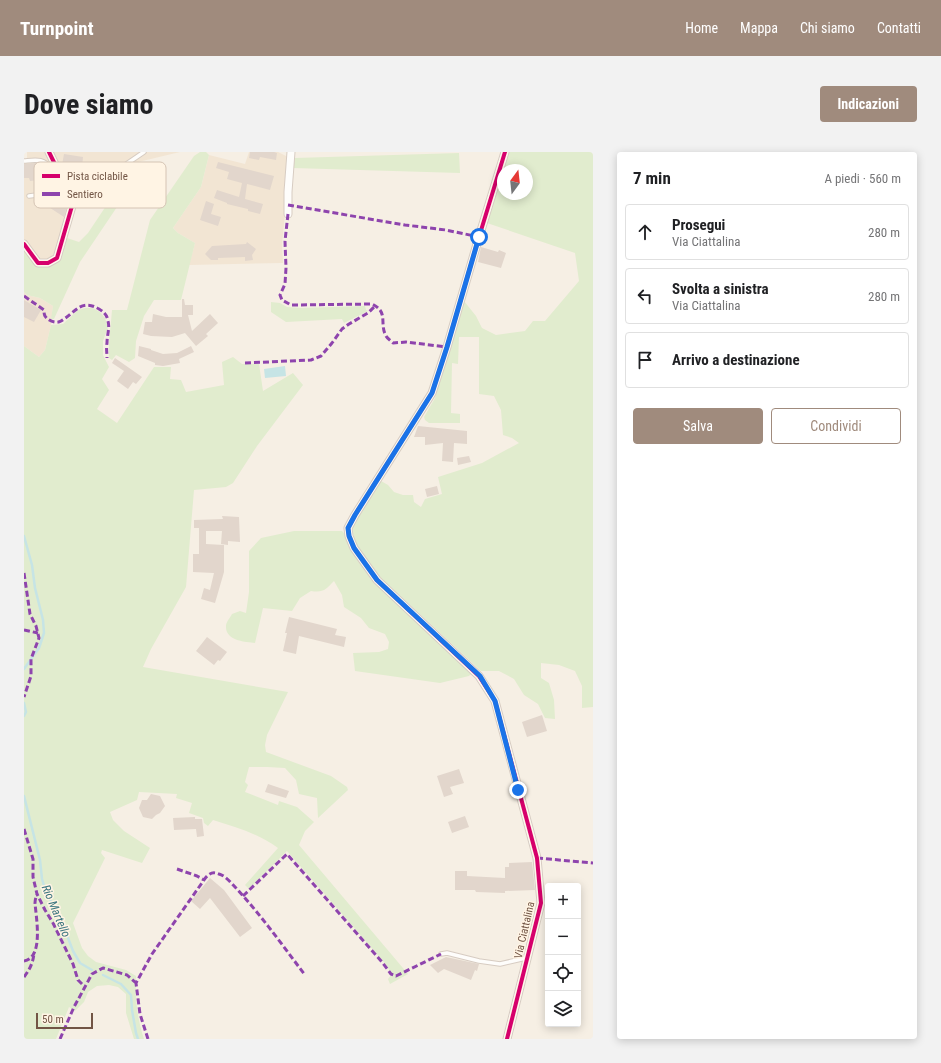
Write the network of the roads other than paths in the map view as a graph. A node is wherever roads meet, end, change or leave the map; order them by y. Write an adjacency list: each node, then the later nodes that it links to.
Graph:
1 (50, 152): 7 (street)
2 (144, 152): 8 (lane)
3 (291, 152): 12 (street)
4 (505, 152): 15 (street, Via Ciattalina)
5 (24, 161): 6 (lane)
6 (45, 162)
7 (54, 162)
8 (128, 162)
9 (34, 195): 10 (lane)
10 (29, 196)
11 (71, 208): 13 (street)
12 (288, 214)
13 (24, 244)
14 (441, 954): 15 (lane)
15 (527, 958): 16 (street, Via Ciattalina)
16 (507, 1039)

